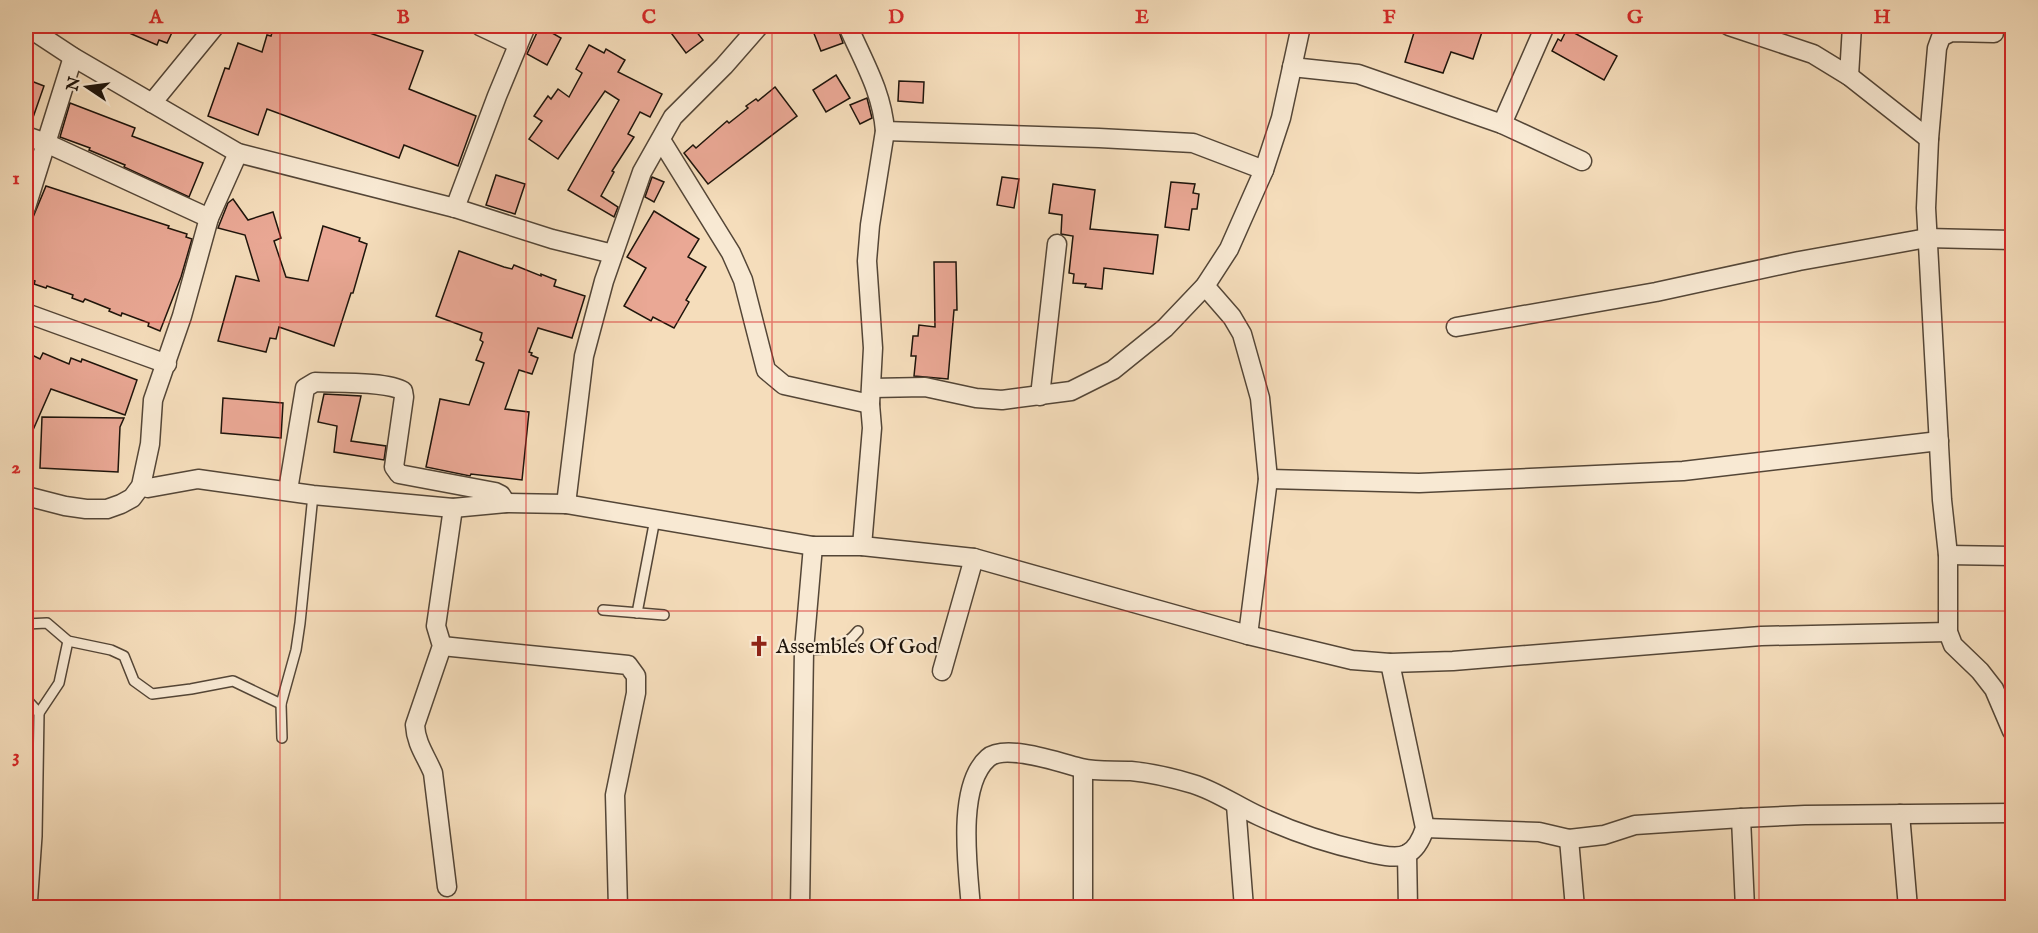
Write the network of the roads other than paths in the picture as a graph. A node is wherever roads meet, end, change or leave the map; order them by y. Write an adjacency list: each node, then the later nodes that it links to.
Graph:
1 (26, 26): 13 (street)
2 (215, 26): 16 (street)
3 (480, 26): 12 (street)
4 (526, 26): 12 (street)
5 (759, 26): 21 (street)
6 (848, 26): 18 (street)
7 (1301, 26): 14 (street)
8 (1545, 26): 17 (street)
9 (1729, 26): 15 (street)
10 (1852, 26): 15 (street)
11 (1994, 33): 20 (street)
12 (518, 44): 27 (street)
13 (73, 57): 16 (street); 22 (street)
14 (1292, 67): 17 (street); 25 (street)
15 (1849, 76): 20 (street)
16 (152, 103): 23 (street)
17 (1502, 124): 24 (street)
18 (885, 131): 25 (street); 37 (street)
19 (26, 136): 22 (street)
20 (1929, 139): 29 (street)
21 (661, 140): 32 (street); 37 (street)
22 (46, 144): 26 (street); 28 (street)
23 (238, 153): 27 (street); 28 (street)
24 (1582, 161)
25 (1264, 170): 33 (street)
26 (26, 207)
27 (455, 208): 32 (street)
28 (209, 218): 36 (street)
29 (1927, 238): 30 (street); 35 (street); 39 (street)
30 (2013, 240)
31 (1057, 244): 38 (street)
32 (613, 254): 46 (street)
33 (1205, 286): 38 (street); 40 (street)
34 (26, 313): 36 (street)
35 (1456, 327)
36 (167, 364): 41 (street)
37 (871, 396): 38 (street); 50 (street)
38 (1040, 396)
39 (1939, 441): 40 (street); 51 (street)
40 (1268, 479): 60 (street)
41 (141, 486): 42 (street); 44 (street)
42 (288, 490): 43 (street); 45 (street)
43 (314, 495): 47 (street); 67 (lane)
44 (26, 496)
45 (506, 503): 46 (street); 47 (street)
46 (566, 504): 48 (street)
47 (453, 508): 62 (street)
48 (655, 519): 49 (street); 55 (lane)
49 (813, 546): 50 (street); 63 (street)
50 (862, 546): 53 (street)
51 (1948, 555): 52 (street); 59 (street)
52 (2013, 556)
53 (974, 558): 60 (street); 65 (street)
54 (603, 610): 55 (lane)
55 (637, 613): 56 (lane)
56 (664, 615)
57 (26, 624): 61 (lane)
58 (858, 631): 63 (lane)
59 (1948, 632): 64 (street); 69 (street)
60 (1248, 635): 64 (street)
61 (69, 641): 67 (lane); 68 (lane)
62 (442, 646): 79 (street); 81 (street)
63 (804, 651): 82 (street)
64 (1390, 663): 76 (street)
65 (942, 671)
66 (26, 702): 68 (lane)
67 (281, 704): 70 (lane)
68 (39, 713): 80 (lane)
69 (2013, 730)
70 (282, 738)
71 (1083, 769): 72 (street); 83 (street); 84 (street)
72 (1236, 805): 78 (street); 85 (street)
73 (2013, 813): 74 (street)
74 (1900, 814): 75 (street); 89 (street)
75 (1742, 818): 77 (street); 88 (street)
76 (1425, 828): 77 (street); 78 (street)
77 (1569, 839): 87 (street)
78 (1407, 854): 86 (street)
79 (447, 887)
80 (32, 908)
81 (618, 908)
82 (800, 908)
83 (971, 908)
84 (1083, 908)
85 (1244, 908)
86 (1407, 908)
87 (1575, 908)
88 (1745, 908)
89 (1908, 908)

